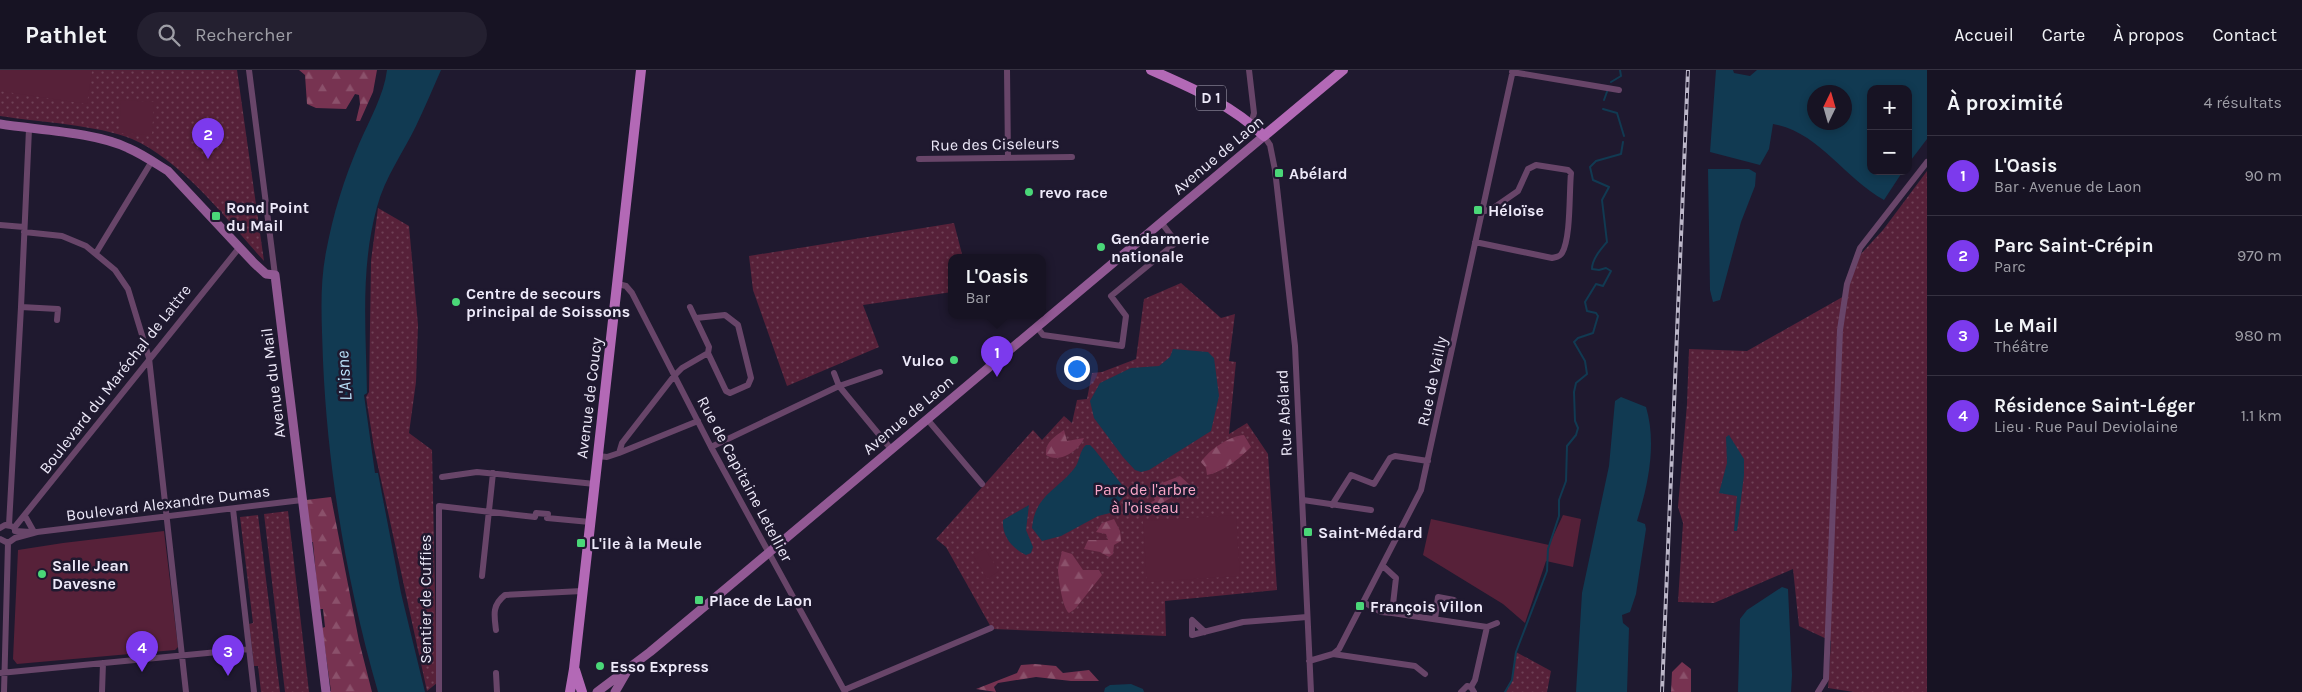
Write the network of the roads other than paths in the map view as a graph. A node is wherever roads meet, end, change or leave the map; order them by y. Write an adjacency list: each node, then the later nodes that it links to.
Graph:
1 (249, 70): 25 (street, Avenue du Mail)
2 (641, 70): 26 (main road, Avenue de Coucy)
3 (1007, 70): 14 (street)
4 (1152, 70): 10 (main road, D 1)
5 (1250, 70): 10 (street)
6 (1343, 70): 12 (main road, Avenue de Laon)
7 (1512, 71): 8 (street); 18 (street, Rue de Vailly)
8 (1619, 90)
9 (0, 124): 11 (main road)
10 (1251, 124): 12 (main road, D 1)
11 (29, 129): 16 (main road); 21 (street)
12 (1264, 136): 19 (main road, Avenue de Laon); 52 (street, Rue Abélard)
13 (1072, 157): 14 (street, Rue des Ciseleurs)
14 (1008, 158): 15 (street, Rue des Ciseleurs)
15 (919, 159)
16 (152, 161): 23 (main road); 24 (street)
17 (1927, 162): 104 (street)
18 (1481, 212): 22 (street, Rue de Vailly); 22 (street)
19 (1161, 222): 30 (main road, Avenue de Laon); 33 (street)
20 (0, 225): 21 (street)
21 (24, 230): 24 (street); 27 (street)
22 (1475, 242): 46 (street, Rue de Vailly)
23 (239, 248): 25 (main road); 35 (street, Boulevard du Maréchal de Lattre)
24 (96, 252): 35 (street)
25 (275, 275): 51 (main road, Avenue du Mail)
26 (618, 284): 38 (street, Rue de Capitaine Letellier); 45 (main road, Avenue de Coucy)
27 (21, 307): 32 (street); 61 (street)
28 (690, 307): 29 (street)
29 (696, 318): 34 (street); 34 (street)
30 (1046, 319)
31 (1046, 319): 33 (main road, Avenue de Laon)
32 (57, 320)
33 (1036, 327): 40 (main road, Avenue de Laon)
34 (708, 354): 38 (street)
35 (149, 358): 57 (street, Boulevard du Maréchal de Lattre); 58 (street)
36 (880, 372): 39 (street)
37 (834, 373): 39 (street)
38 (674, 376): 41 (street, Rue de Capitaine Letellier); 44 (street)
39 (840, 386): 42 (street); 43 (street)
40 (927, 419): 43 (main road, Avenue de Laon); 50 (street)
41 (698, 421): 42 (street, Rue de Capitaine Letellier); 44 (street)
42 (711, 447): 65 (street, Rue de Capitaine Letellier)
43 (891, 449): 65 (main road, Avenue de Laon)
44 (619, 453): 45 (street)
45 (598, 456): 49 (main road, Avenue de Coucy)
46 (1428, 461): 53 (street); 66 (street, Rue de Vailly)
47 (493, 473): 48 (street); 49 (street); 56 (street)
48 (442, 477)
49 (595, 484): 59 (main road, Avenue de Coucy)
50 (982, 484)
51 (302, 500): 54 (street, Boulevard Alexandre Dumas); 96 (main road, Avenue du Mail)
52 (1303, 500): 53 (street); 72 (street, Rue Abélard)
53 (1332, 505): 55 (street)
54 (233, 509): 58 (street, Boulevard Alexandre Dumas); 79 (street)
55 (1371, 510)
56 (489, 511): 59 (street); 67 (street); 97 (street, Sentier de Cuffies)
57 (25, 516): 61 (street, Boulevard du Maréchal de Lattre); 62 (street)
58 (168, 516): 62 (street, Boulevard Alexandre Dumas); 81 (street)
59 (590, 522): 68 (main road, Avenue de Coucy)
60 (0, 526): 61 (street)
61 (13, 530): 62 (street, Boulevard Alexandre Dumas); 64 (street)
62 (36, 532)
63 (0, 540): 64 (street)
64 (8, 542): 86 (street)
65 (769, 553): 84 (main road, Avenue de Laon); 91 (street, Rue de Capitaine Letellier)
66 (1383, 566): 70 (street, Rue de Vailly); 71 (street)
67 (482, 576)
68 (582, 591): 77 (street); 85 (main road, Avenue de Coucy)
69 (1454, 600): 73 (street)
70 (1365, 602): 71 (street); 80 (street, Rue de Vailly)
71 (1392, 613): 73 (street)
72 (1307, 617): 78 (street); 82 (street, Rue Abélard)
73 (1435, 619): 75 (street)
74 (1497, 623): 75 (street)
75 (1487, 627): 90 (street)
76 (991, 628): 91 (street)
77 (496, 630)
78 (1205, 632)
79 (249, 649): 81 (street); 95 (street)
80 (1333, 654): 82 (street); 88 (street)
81 (184, 656): 83 (street); 94 (street)
82 (1309, 661): 102 (street, Rue Abélard)
83 (103, 663): 86 (street); 93 (street)
84 (630, 668): 100 (main road); 101 (main road)
85 (574, 669): 89 (main road); 99 (main road)
86 (2, 673): 92 (street)
87 (496, 674): 98 (street)
88 (1425, 674)
89 (581, 689): 100 (main road)
90 (1472, 690): 103 (street)
91 (844, 691)
92 (4, 692)
93 (102, 692)
94 (186, 692)
95 (254, 692)
96 (326, 692)
97 (439, 692)
98 (497, 692)
99 (570, 692)
100 (598, 692)
101 (615, 692)
102 (1312, 692)
103 (1460, 692)
104 (1818, 692)

